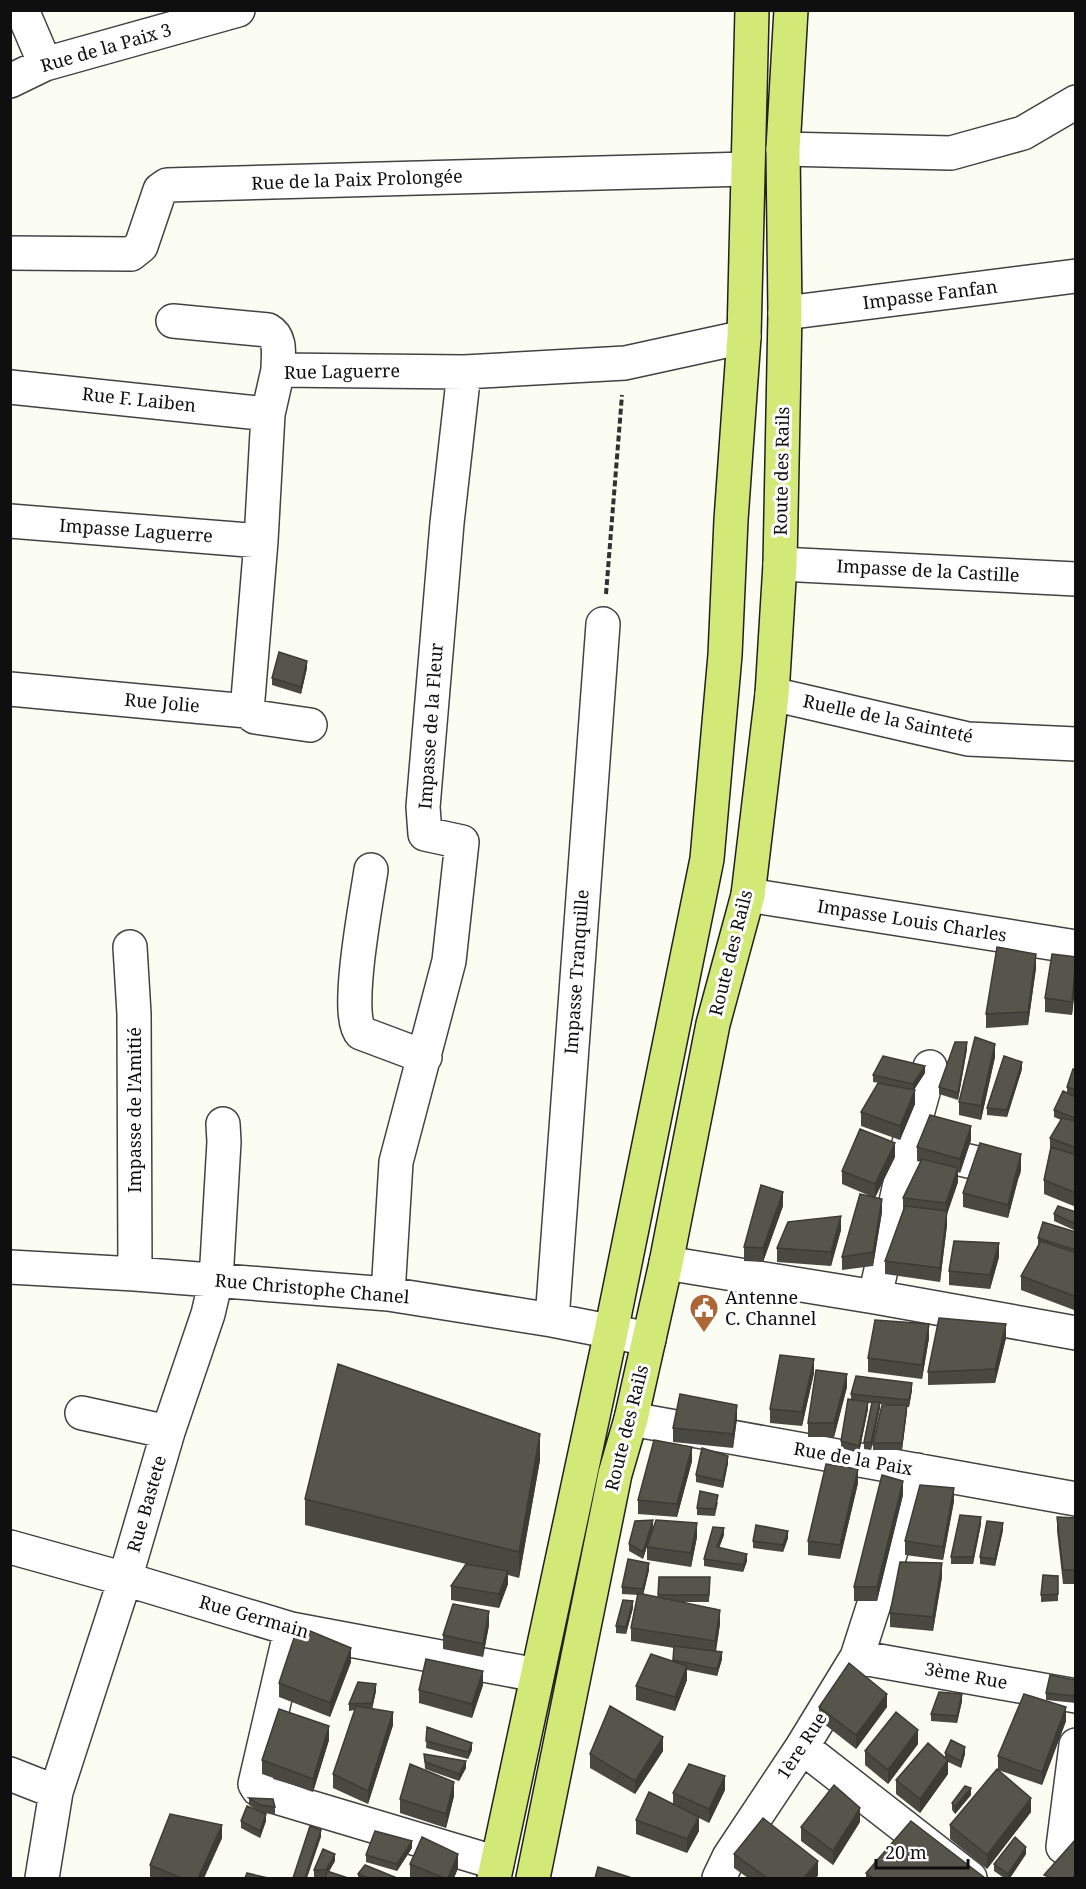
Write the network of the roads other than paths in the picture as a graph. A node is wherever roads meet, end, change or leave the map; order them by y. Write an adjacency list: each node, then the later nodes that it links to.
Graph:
1 (22, 10): 5 (street)
2 (238, 10): 5 (street, Rue de la Paix 3)
3 (752, 10): 9 (main road, Route des Rails)
4 (791, 10): 8 (main road, Route des Rails)
5 (45, 64): 6 (street, Rue de la Paix 3)
6 (10, 81)
7 (1076, 102): 8 (street)
8 (783, 149): 12 (main road, Route des Rails)
9 (747, 169): 10 (street, Rue de la Paix Prolongée); 14 (main road, Route des Rails)
10 (10, 253)
11 (1076, 276): 12 (street, Impasse Fanfan)
12 (785, 314): 21 (main road, Route des Rails)
13 (173, 321): 15 (street)
14 (744, 337): 16 (street, Rue Laguerre); 45 (main road, Route des Rails)
15 (278, 370): 16 (street, Rue Laguerre); 18 (street, Rue Laguerre)
16 (464, 372): 33 (street, Impasse de la Fleur)
17 (10, 387): 18 (street, Rue F. Laiben)
18 (268, 414): 20 (street, Rue Laguerre)
19 (10, 521): 20 (street, Impasse Laguerre)
20 (261, 541): 26 (street, Rue Laguerre)
21 (780, 564): 22 (street, Impasse de la Castille); 25 (main road, Route des Rails)
22 (1076, 579)
23 (603, 624): 44 (street, Impasse Tranquille)
24 (10, 689): 26 (street, Rue Jolie)
25 (772, 694): 28 (street, Ruelle de la Sainteté); 30 (main road, Route des Rails)
26 (247, 711): 27 (street, Rue Jolie)
27 (310, 726)
28 (1076, 744)
29 (371, 870): 33 (street)
30 (748, 895): 32 (street, Impasse Louis Charles); 38 (main road, Route des Rails)
31 (130, 947): 40 (street, Impasse de l'Amitié)
32 (1076, 947)
33 (425, 1057): 42 (street, Impasse de la Fleur)
34 (930, 1067): 36 (street)
35 (224, 1124): 41 (street, Rue Bastete)
36 (908, 1147): 37 (street); 43 (street)
37 (1003, 1169)
38 (666, 1263): 43 (street); 47 (main road, Route des Rails)
39 (10, 1267): 40 (street, Rue Christophe Chanel)
40 (135, 1274): 41 (street, Rue Christophe Chanel)
41 (216, 1280): 42 (street, Rue Christophe Chanel); 50 (street, Rue Bastete)
42 (388, 1294): 44 (street, Rue Christophe Chanel)
43 (875, 1297): 46 (street)
44 (552, 1320): 45 (street, Rue Christophe Chanel)
45 (611, 1332): 47 (street, Rue Christophe Chanel); 57 (main road, Route des Rails)
46 (1076, 1333)
47 (649, 1339): 49 (main road, Route des Rails)
48 (82, 1413): 50 (street)
49 (631, 1419): 51 (street, Rue de la Paix); 66 (main road, Route des Rails)
50 (168, 1432): 54 (street, Rue Bastete)
51 (917, 1470): 52 (street, Rue de la Paix); 56 (street, 1ère Rue)
52 (1076, 1499)
53 (10, 1547): 54 (street, Rue Germain)
54 (125, 1579): 55 (street, Rue Germain); 62 (street, Rue Bastete)
55 (291, 1629): 57 (street, Rue Germain); 64 (street)
56 (857, 1656): 58 (street, 3ème Rue); 60 (street, 1ère Rue)
57 (537, 1675): 64 (main road, Route des Rails)
58 (1076, 1695)
59 (1076, 1745): 63 (street)
60 (802, 1747): 67 (street, 1ère Rue); 68 (street)
61 (10, 1774): 62 (street)
62 (56, 1792): 65 (street, Rue Bastete)
63 (1076, 1855)
64 (495, 1871)
65 (42, 1878)
66 (533, 1878)
67 (718, 1878)
68 (970, 1878)

